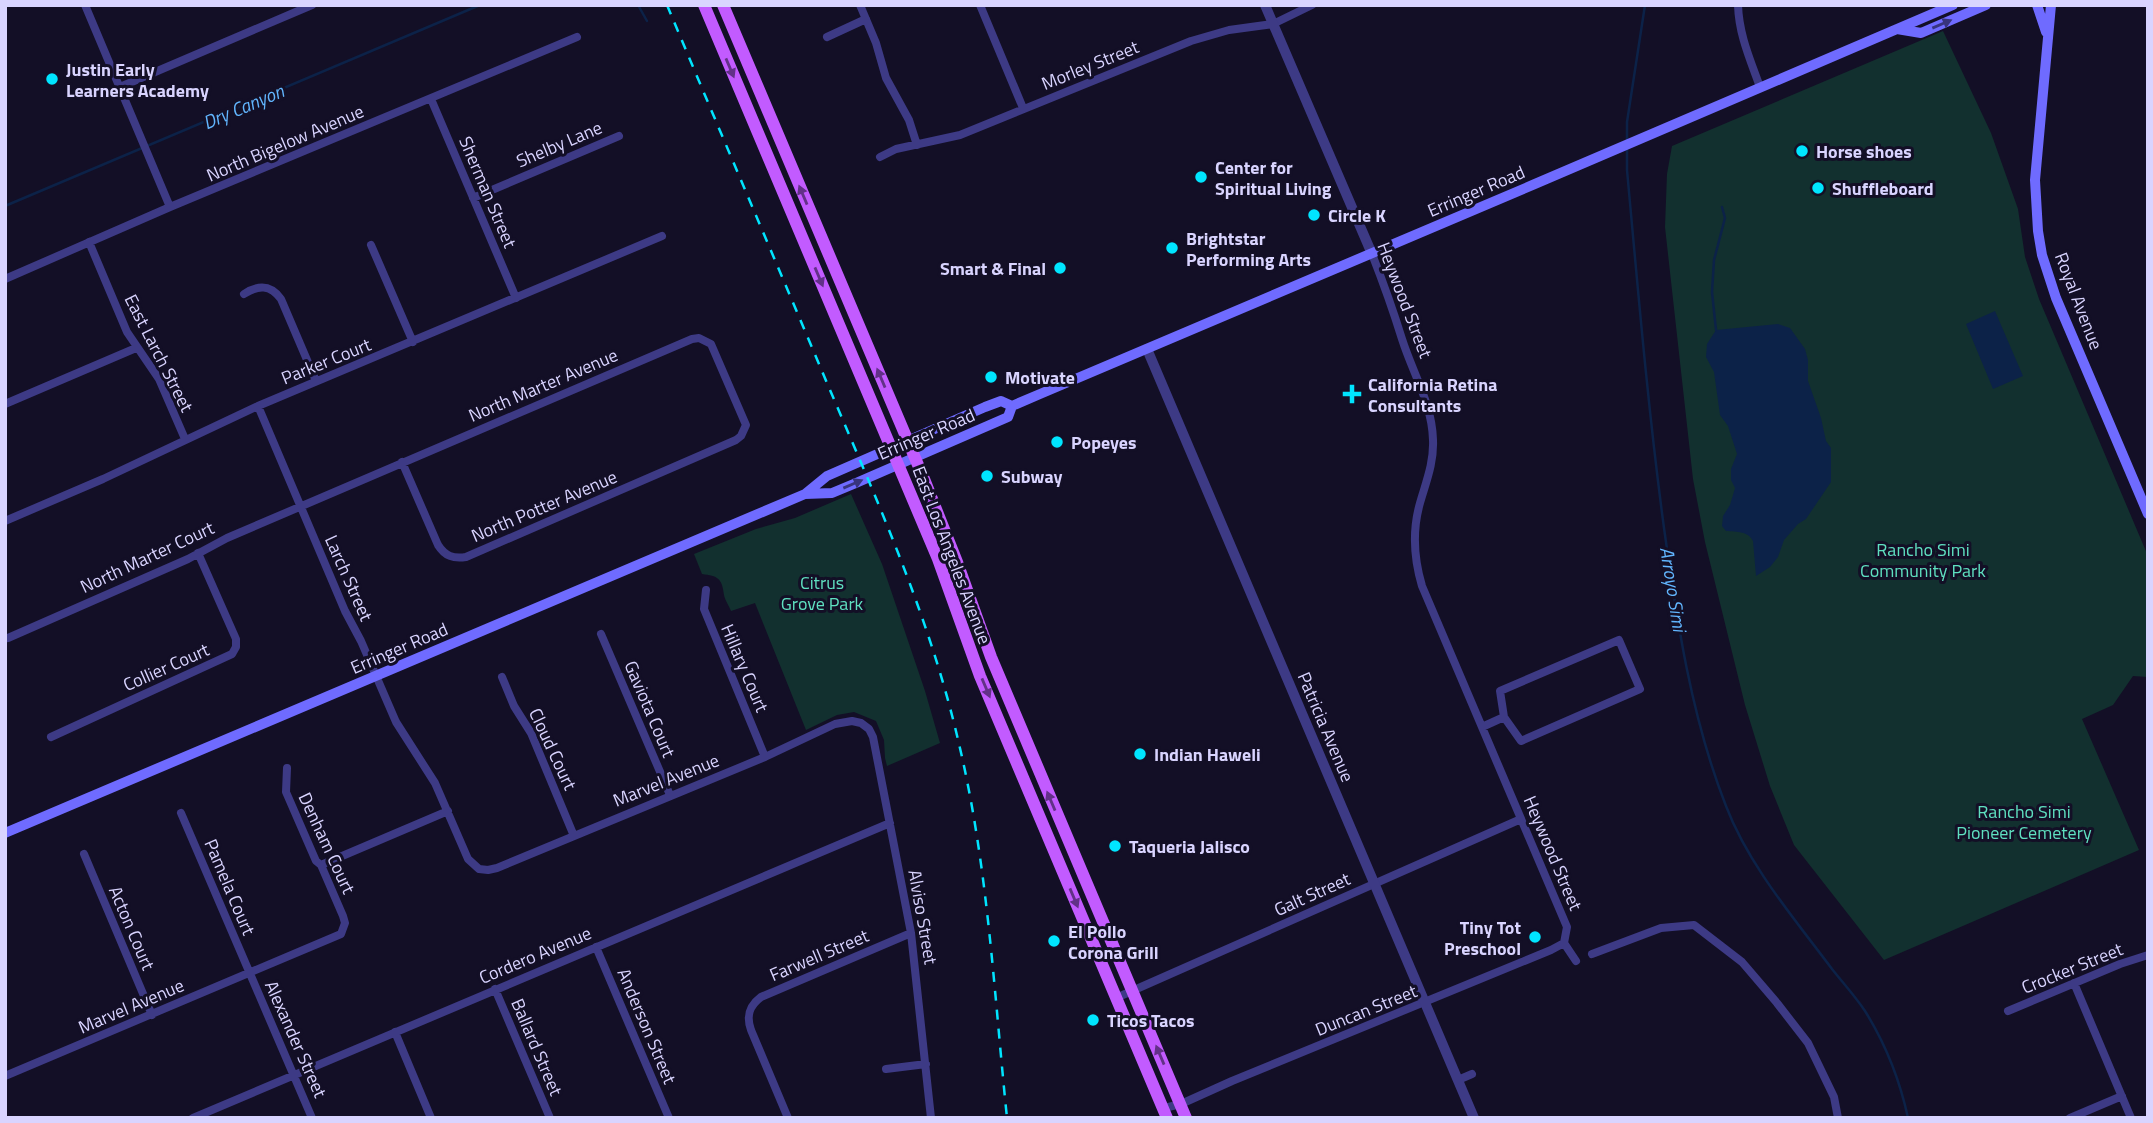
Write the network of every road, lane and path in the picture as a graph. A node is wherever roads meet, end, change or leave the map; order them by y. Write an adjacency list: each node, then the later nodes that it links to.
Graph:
1 (85, 5): 20 (street)
2 (312, 5): 20 (street)
3 (704, 5): 46 (main road, East Los Angeles Avenue, one-way to 46)
4 (723, 5): 45 (main road, East Los Angeles Avenue, one-way to 4)
5 (860, 5): 14 (street)
6 (979, 5): 23 (street)
7 (1265, 5): 15 (street, Heywood Street)
8 (1312, 5): 15 (street, Morley Street)
9 (1738, 5): 21 (street)
10 (1953, 5): 16 (main road, Erringer Road)
11 (1986, 5): 16 (main road, one-way to 11)
12 (2037, 5): 19 (main road)
13 (2051, 5): 19 (main road, Royal Avenue)
14 (866, 19): 18 (street); 25 (street)
15 (1273, 24): 23 (street, Morley Street); 32 (street, Heywood Street)
16 (1897, 29): 21 (main road, Erringer Road)
17 (577, 37): 22 (street, North Bigelow Avenue)
18 (827, 37)
19 (2048, 41): 52 (main road, Royal Avenue)
20 (120, 87): 28 (street)
21 (1760, 87): 32 (main road, Erringer Road)
22 (431, 99): 27 (street, Sherman Street); 28 (street, North Bigelow Avenue)
23 (1023, 108): 25 (street, Morley Street)
24 (619, 135): 27 (street, Shelby Lane)
25 (917, 145): 26 (street, Morley Street)
26 (880, 157)
27 (473, 198): 35 (street, Sherman Street)
28 (170, 207): 30 (street, North Bigelow Avenue)
29 (662, 236): 35 (street, Parker Court)
30 (89, 243): 33 (street, North Bigelow Avenue); 37 (street, East Larch Street)
31 (371, 244): 36 (street)
32 (1372, 254): 38 (main road, Erringer Road); 62 (street, Heywood Street)
33 (5, 279)
34 (244, 294): 39 (street)
35 (516, 298): 36 (street, Parker Court)
36 (413, 342): 39 (street, Parker Court)
37 (136, 348): 40 (street); 44 (street, East Larch Street)
38 (1147, 349): 42 (main road, Erringer Road); 76 (street, Patricia Avenue)
39 (316, 381): 41 (street, Parker Court)
40 (5, 404)
41 (258, 406): 44 (street, Parker Court); 51 (street, Larch Street)
42 (1012, 406): 45 (main road, Erringer Road); 47 (main road, Erringer Road)
43 (745, 431): 48 (street, North Marter Avenue); 48 (street, North Potter Avenue)
44 (185, 439): 53 (street, Parker Court)
45 (908, 441): 46 (main road, Erringer Road); 47 (main road, East Los Angeles Avenue)
46 (892, 448): 49 (main road, East Los Angeles Avenue); 50 (main road, Erringer Road)
47 (915, 457): 49 (main road, Erringer Road); 87 (main road, East Los Angeles Avenue, one-way to 47)
48 (402, 462): 51 (street, North Marter Avenue)
49 (898, 465): 50 (main road, Erringer Road, one-way to 49); 88 (main road, East Los Angeles Avenue, one-way to 88)
50 (806, 494): 58 (main road, Erringer Road)
51 (300, 506): 54 (street, North Marter Court); 58 (street, Larch Street)
52 (2148, 514)
53 (5, 521)
54 (198, 552): 57 (street, North Marter Court); 63 (street, Collier Court)
55 (706, 590): 64 (street, Hillary Court)
56 (601, 635): 66 (street, Gaviota Court)
57 (8, 638)
58 (376, 676): 67 (street, Larch Street); 71 (main road, Erringer Road)
59 (502, 677): 72 (street, Cloud Court)
60 (1504, 718): 60 (street); 62 (street)
61 (864, 726): 64 (street, Marvel Avenue); 70 (street, Alviso Street)
62 (1482, 727): 69 (street, Heywood Street)
63 (51, 737)
64 (765, 757): 66 (street, Marvel Avenue)
65 (287, 768): 74 (street, Denham Court)
66 (670, 795): 72 (street, Marvel Avenue)
67 (447, 811): 74 (street); 75 (street, Larch Street)
68 (181, 813): 84 (street, Pamela Court)
69 (1521, 820): 76 (street, Galt Street); 79 (street, Heywood Street)
70 (890, 823): 78 (street, Alviso Street); 80 (street, Cordero Avenue)
71 (5, 833)
72 (575, 836): 75 (street, Marvel Avenue)
73 (84, 854): 91 (street, Acton Court)
74 (321, 865): 77 (street, Denham Court)
75 (479, 869)
76 (1375, 883): 87 (street, Galt Street); 89 (street, Patricia Avenue)
77 (343, 930): 84 (street, Marvel Avenue)
78 (911, 933): 93 (street, Alviso Street); 107 (street, Farwell Street)
79 (1564, 943): 83 (street); 89 (street, Duncan Street)
80 (596, 947): 86 (street, Cordero Avenue); 106 (street, Anderson Street)
81 (1592, 954): 111 (street)
82 (2148, 955): 85 (street, Crocker Street)
83 (1576, 961)
84 (250, 974): 91 (street, Marvel Avenue); 96 (street, Alexander Street)
85 (2074, 983): 90 (street, Crocker Street); 99 (street)
86 (495, 989): 92 (street, Cordero Avenue); 105 (street, Ballard Street)
87 (1132, 990): 88 (street, Galt Street); 100 (main road, East Los Angeles Avenue, one-way to 87)
88 (1115, 998): 101 (main road, East Los Angeles Avenue)
89 (1424, 1003): 98 (street, Patricia Avenue); 100 (street, Duncan Street)
90 (2008, 1011)
91 (152, 1015): 97 (street, Marvel Avenue)
92 (395, 1032): 96 (street, Cordero Avenue); 104 (street)
93 (926, 1064): 94 (street); 108 (street, Alviso Street)
94 (886, 1069)
95 (1472, 1074): 98 (street)
96 (294, 1075): 102 (street, Cordero Avenue); 103 (street, Alexander Street)
97 (5, 1076)
98 (1458, 1080): 110 (street, Patricia Avenue)
99 (2122, 1096): 112 (street); 113 (street)
100 (1181, 1104): 101 (street, Duncan Street); 109 (main road, East Los Angeles Avenue)
101 (1165, 1113)
102 (193, 1118)
103 (312, 1118)
104 (432, 1118)
105 (550, 1118)
106 (669, 1118)
107 (788, 1118)
108 (931, 1118)
109 (1186, 1118)
110 (1474, 1118)
111 (1839, 1118)
112 (2070, 1118)
113 (2131, 1118)

